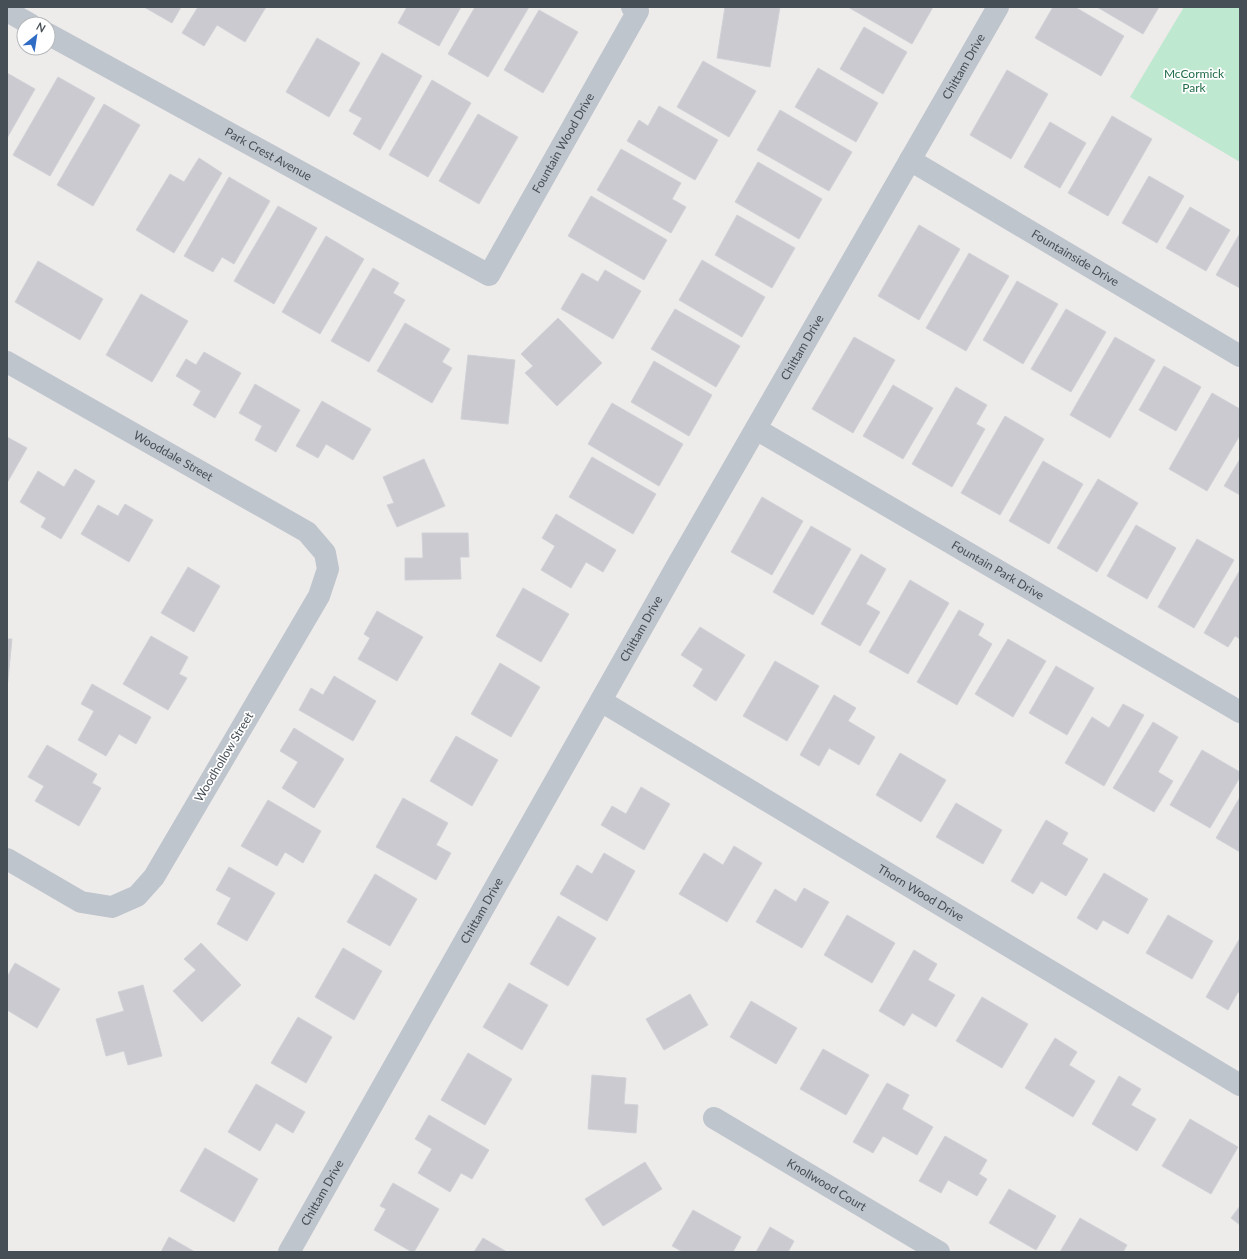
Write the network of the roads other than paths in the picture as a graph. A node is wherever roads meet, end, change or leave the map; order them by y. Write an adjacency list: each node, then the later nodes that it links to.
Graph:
1 (998, 7): 6 (street, Chittam Drive)
2 (635, 9): 7 (street, Fountain Wood Drive)
3 (7, 11): 4 (street)
4 (16, 16)
5 (56, 38): 7 (street, Park Crest Avenue)
6 (910, 160): 8 (street, Fountainside Drive); 10 (street, Chittam Drive)
7 (489, 275)
8 (1240, 356)
9 (7, 362): 11 (street, Wooddale Street)
10 (756, 429): 12 (street, Chittam Drive); 13 (street, Fountain Park Drive)
11 (327, 562): 14 (street, Woodhollow Street)
12 (601, 701): 15 (street, Thorn Wood Drive); 17 (street, Chittam Drive)
13 (1240, 712)
14 (7, 859)
15 (1240, 1085)
16 (714, 1118): 18 (street, Knollwood Court)
17 (289, 1252)
18 (939, 1252)

